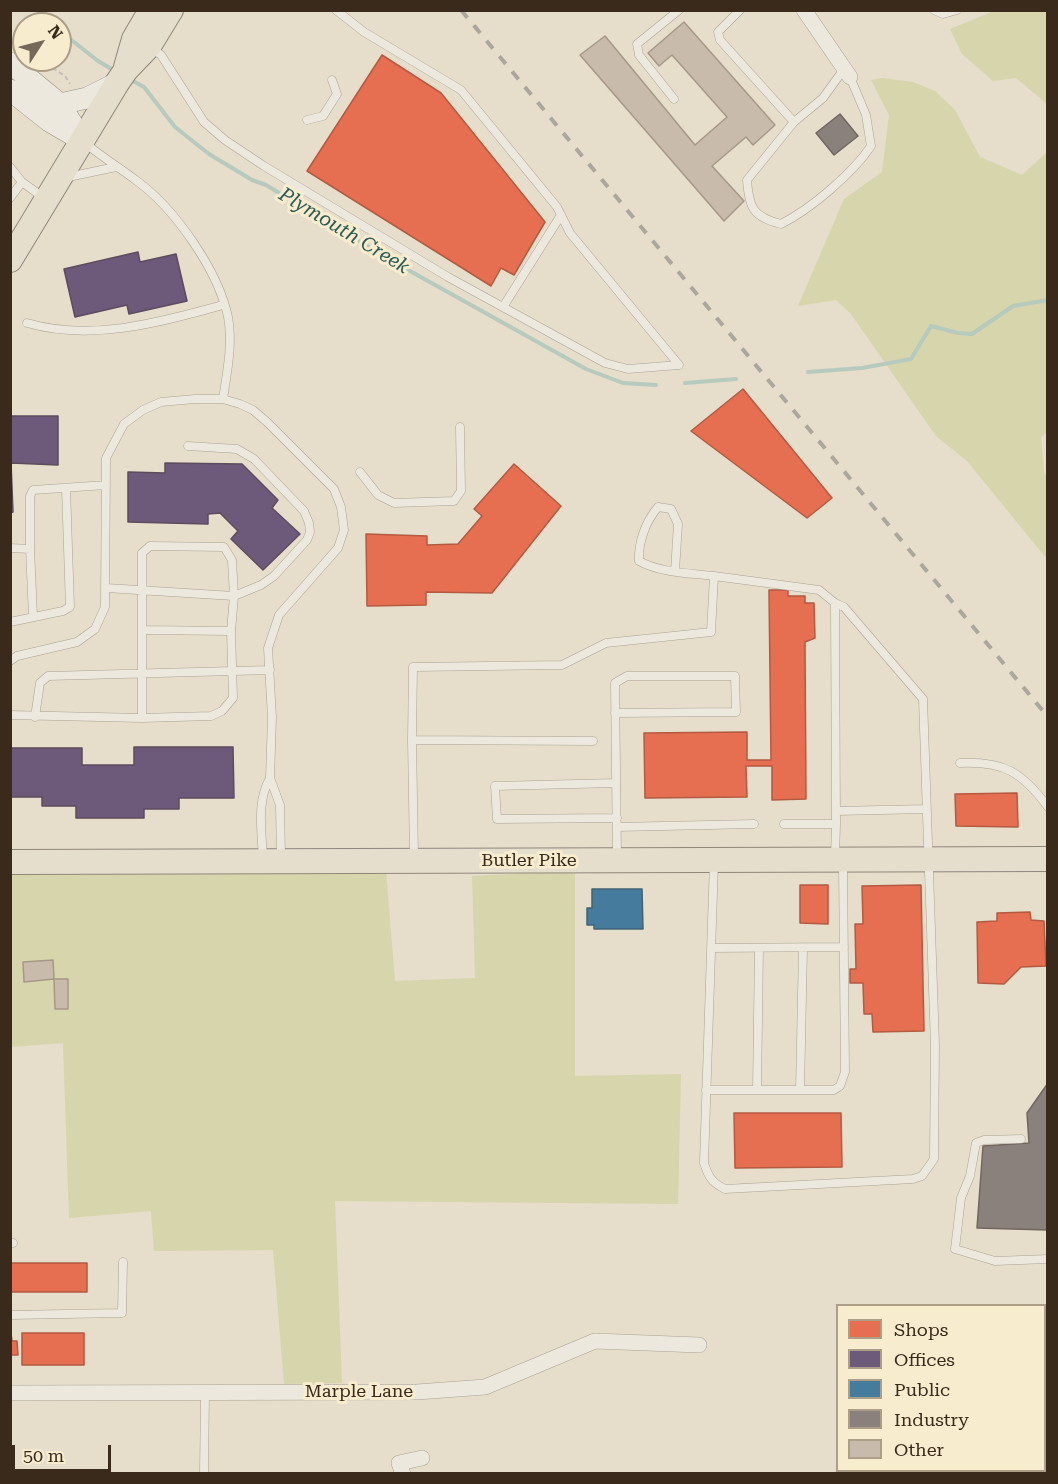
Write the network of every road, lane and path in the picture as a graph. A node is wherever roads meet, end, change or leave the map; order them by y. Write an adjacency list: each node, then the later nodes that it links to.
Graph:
1 (151, 10): 13 (main road)
2 (171, 10): 9 (main road)
3 (336, 10): 27 (lane)
4 (679, 10): 17 (lane)
5 (740, 10): 19 (lane)
6 (804, 10): 12 (street)
7 (934, 10): 8 (lane)
8 (957, 10)
9 (149, 46): 13 (main road); 30 (lane)
10 (10, 63): 16 (main road)
11 (59, 72): 16 (path)
12 (847, 73): 19 (lane); 19 (lane)
13 (121, 76): 16 (main road); 20 (main road)
14 (332, 80): 18 (lane)
15 (11, 90): 20 (main road)
16 (66, 96): 20 (main road)
17 (674, 99)
18 (307, 120)
19 (794, 122)
20 (82, 140): 22 (lane); 23 (main road)
21 (10, 167): 24 (lane)
22 (116, 167): 23 (lane); 29 (lane)
23 (59, 179): 26 (main road)
24 (22, 182): 25 (lane); 26 (lane)
25 (10, 198)
26 (46, 199): 28 (main road)
27 (561, 215): 30 (lane); 30 (lane)
28 (13, 251)
29 (223, 305): 31 (lane); 32 (lane)
30 (503, 307)
31 (27, 323)
32 (223, 399): 36 (lane); 51 (lane)
33 (460, 427): 35 (lane)
34 (188, 446): 44 (lane)
35 (360, 472)
36 (105, 485): 37 (lane); 42 (lane)
37 (66, 488): 39 (lane); 46 (lane)
38 (10, 548): 39 (lane)
39 (30, 549): 46 (lane)
40 (675, 571): 40 (lane); 41 (lane)
41 (714, 576): 45 (lane); 58 (lane)
42 (106, 588): 43 (lane); 50 (lane)
43 (142, 588): 44 (lane); 44 (lane); 48 (lane)
44 (234, 596): 49 (lane)
45 (835, 603): 64 (lane); 65 (lane)
46 (33, 616): 47 (lane)
47 (10, 622)
48 (142, 630): 49 (lane); 53 (lane)
49 (231, 631): 52 (lane)
50 (10, 661)
51 (270, 670): 52 (lane); 61 (lane)
52 (232, 672): 53 (lane); 57 (lane)
53 (142, 674): 56 (lane); 57 (lane)
54 (615, 713): 54 (lane); 62 (lane)
55 (10, 715): 56 (lane)
56 (34, 717): 57 (lane)
57 (142, 718)
58 (412, 740): 59 (lane); 74 (lane)
59 (593, 741)
60 (960, 763): 63 (lane)
61 (270, 778): 77 (lane); 77 (lane)
62 (616, 783): 66 (lane); 66 (lane)
63 (1047, 807)
64 (926, 809): 65 (lane); 73 (lane)
65 (836, 811): 69 (lane)
66 (616, 823): 67 (lane); 75 (lane)
67 (754, 824)
68 (784, 824): 69 (lane)
69 (836, 824): 72 (lane)
70 (1047, 859): 73 (main road, Butler Pike)
71 (714, 860): 72 (main road, Butler Pike); 75 (main road, Butler Pike); 79 (lane)
72 (839, 860): 73 (main road, Butler Pike); 78 (lane)
73 (928, 860): 82 (lane)
74 (414, 861): 75 (main road, Butler Pike); 77 (main road, Butler Pike)
75 (617, 861)
76 (10, 862): 77 (main road, Butler Pike)
77 (272, 862)
78 (844, 947): 81 (lane); 84 (lane)
79 (711, 948): 80 (lane); 82 (lane)
80 (759, 948): 81 (lane); 83 (lane)
81 (802, 948): 84 (lane)
82 (706, 1090): 83 (lane)
83 (757, 1090): 84 (lane)
84 (800, 1090)
85 (1021, 1139): 86 (lane)
86 (1047, 1259)
87 (123, 1262): 88 (lane)
88 (10, 1315)
89 (699, 1345): 90 (street, Marple Lane)
90 (205, 1392): 91 (street, Marple Lane); 93 (lane)
91 (10, 1393)
92 (422, 1458): 94 (street)
93 (204, 1473)
94 (404, 1473)

